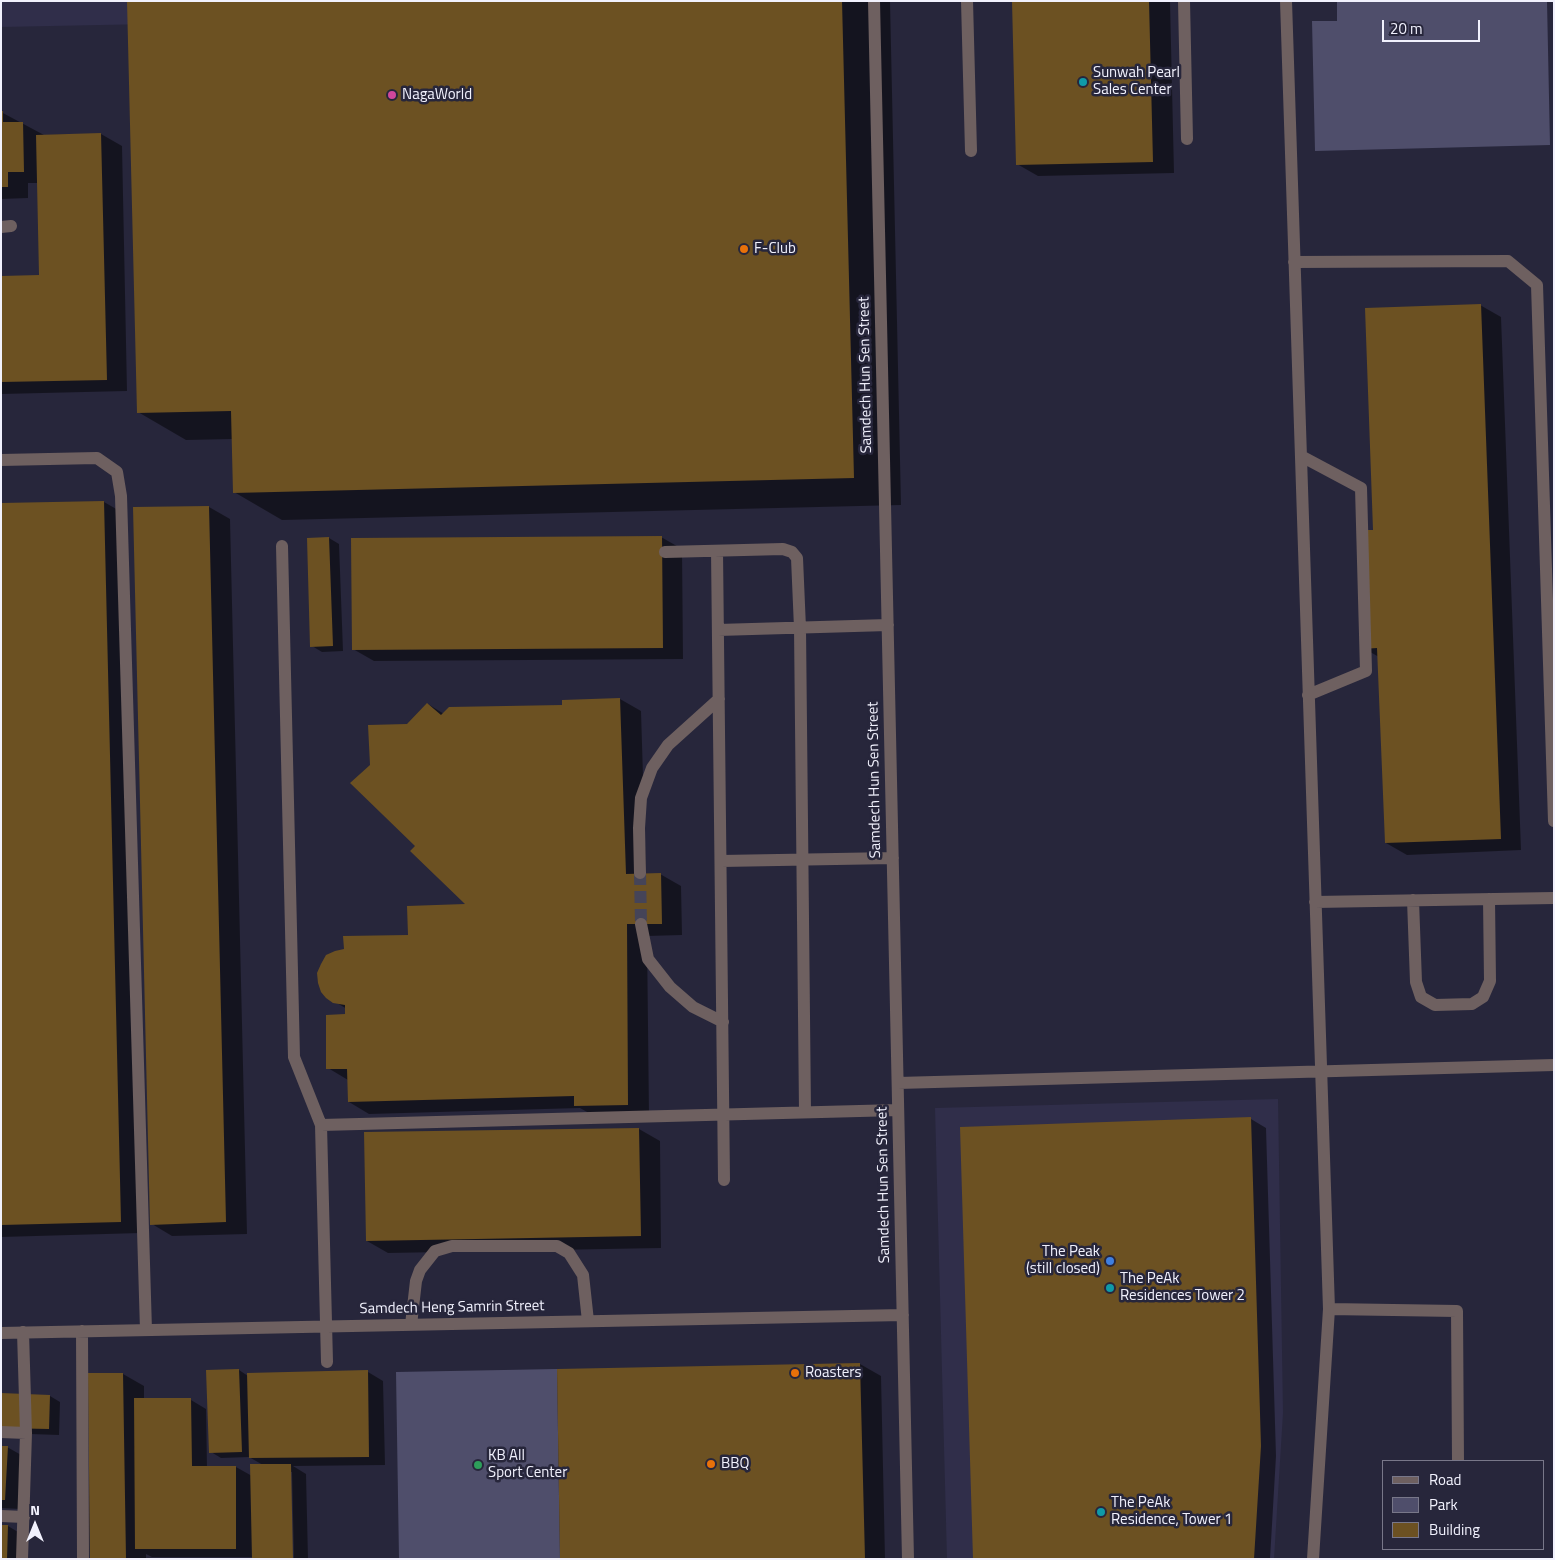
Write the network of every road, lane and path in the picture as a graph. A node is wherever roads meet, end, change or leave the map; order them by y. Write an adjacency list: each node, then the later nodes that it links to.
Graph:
1 (874, 1): 13 (street, Samdech Hun Sen Street)
2 (967, 1): 6 (street)
3 (1184, 1): 5 (street)
4 (1286, 1): 7 (street)
5 (1187, 139)
6 (971, 151)
7 (1294, 262): 8 (street); 18 (street)
8 (1301, 456): 16 (street); 16 (street)
9 (1, 460): 42 (street)
10 (282, 546): 35 (street)
11 (717, 551): 12 (street); 14 (street); 15 (street)
12 (665, 552)
13 (888, 625): 14 (street); 19 (street, Samdech Hun Sen Street)
14 (800, 628): 15 (street); 21 (street)
15 (718, 630): 17 (street)
16 (1308, 695): 26 (street)
17 (719, 699): 20 (street); 22 (street)
18 (1554, 821)
19 (893, 858): 21 (street); 31 (street, Samdech Hun Sen Street)
20 (721, 860): 21 (street); 28 (street)
21 (803, 860): 33 (street)
22 (640, 873)
23 (1554, 898): 24 (street)
24 (1489, 899): 25 (street); 25 (street)
25 (1413, 900): 26 (street)
26 (1315, 902): 30 (street)
27 (641, 924): 28 (street)
28 (723, 1022): 34 (street)
29 (1554, 1065): 30 (street)
30 (1321, 1070): 31 (street); 37 (street)
31 (898, 1082): 32 (street, Samdech Hun Sen Street)
32 (898, 1110): 33 (street); 38 (street, Samdech Hun Sen Street)
33 (805, 1112): 34 (street)
34 (724, 1114): 35 (street); 36 (street)
35 (320, 1125): 41 (street)
36 (724, 1180)
37 (1329, 1309): 49 (street); 55 (street)
38 (903, 1315): 39 (street, Samdech Heng Samrin Street); 54 (street, Samdech Hun Sen Street)
39 (588, 1321): 40 (street, Samdech Heng Samrin Street); 40 (street)
40 (412, 1325): 41 (street, Samdech Heng Samrin Street)
41 (327, 1326): 42 (street, Samdech Heng Samrin Street); 46 (street)
42 (146, 1330): 43 (street, Samdech Heng Samrin Street)
43 (82, 1331): 44 (street, Samdech Heng Samrin Street); 53 (street)
44 (23, 1332): 45 (street, Samdech Heng Samrin Street); 48 (street)
45 (1, 1333)
46 (327, 1362)
47 (1, 1432): 48 (street)
48 (26, 1433): 51 (street)
49 (1458, 1460)
50 (1, 1516): 51 (street)
51 (24, 1517): 52 (street)
52 (22, 1559)
53 (83, 1559)
54 (908, 1559)
55 (1314, 1559)

